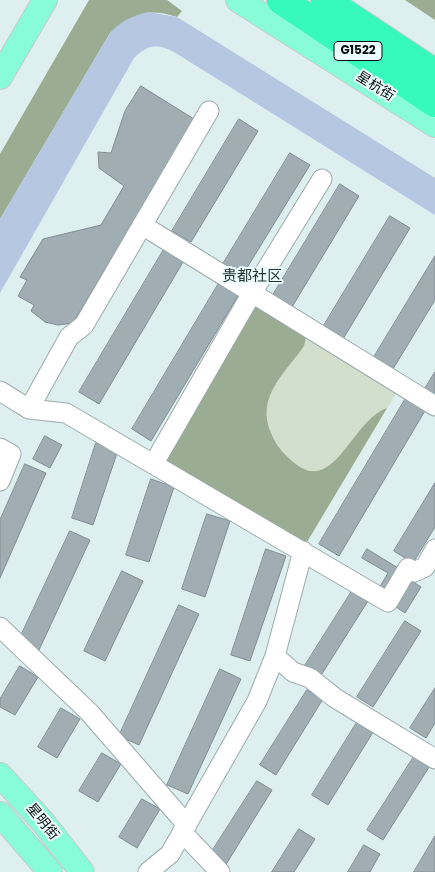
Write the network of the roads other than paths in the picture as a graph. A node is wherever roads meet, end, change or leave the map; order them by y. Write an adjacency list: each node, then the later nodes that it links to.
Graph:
1 (46, 0): 8 (main road)
2 (238, 0): 11 (main road, 星杭街)
3 (281, 0): 9 (highway, G1522)
4 (325, 0): 7 (highway, G1522)
5 (343, 0): 6 (main road)
6 (435, 59)
7 (435, 73)
8 (0, 77)
9 (435, 103)
10 (209, 111): 13 (street)
11 (435, 125)
12 (322, 179): 14 (street)
13 (142, 225): 14 (street); 17 (street)
14 (252, 293): 16 (street); 19 (street)
15 (0, 391): 17 (street)
16 (435, 406)
17 (30, 409): 19 (street)
18 (0, 448): 20 (street)
19 (154, 464): 22 (street)
20 (0, 481)
21 (435, 549): 22 (street)
22 (303, 551): 24 (street)
23 (0, 627): 28 (street)
24 (275, 656): 25 (street); 28 (street)
25 (435, 759)
26 (0, 775): 29 (main road, 星明街)
27 (0, 814): 30 (main road, 星明街)
28 (184, 829): 31 (street); 32 (street)
29 (77, 869): 30 (main road)
30 (50, 872)
31 (148, 872)
32 (220, 872)

